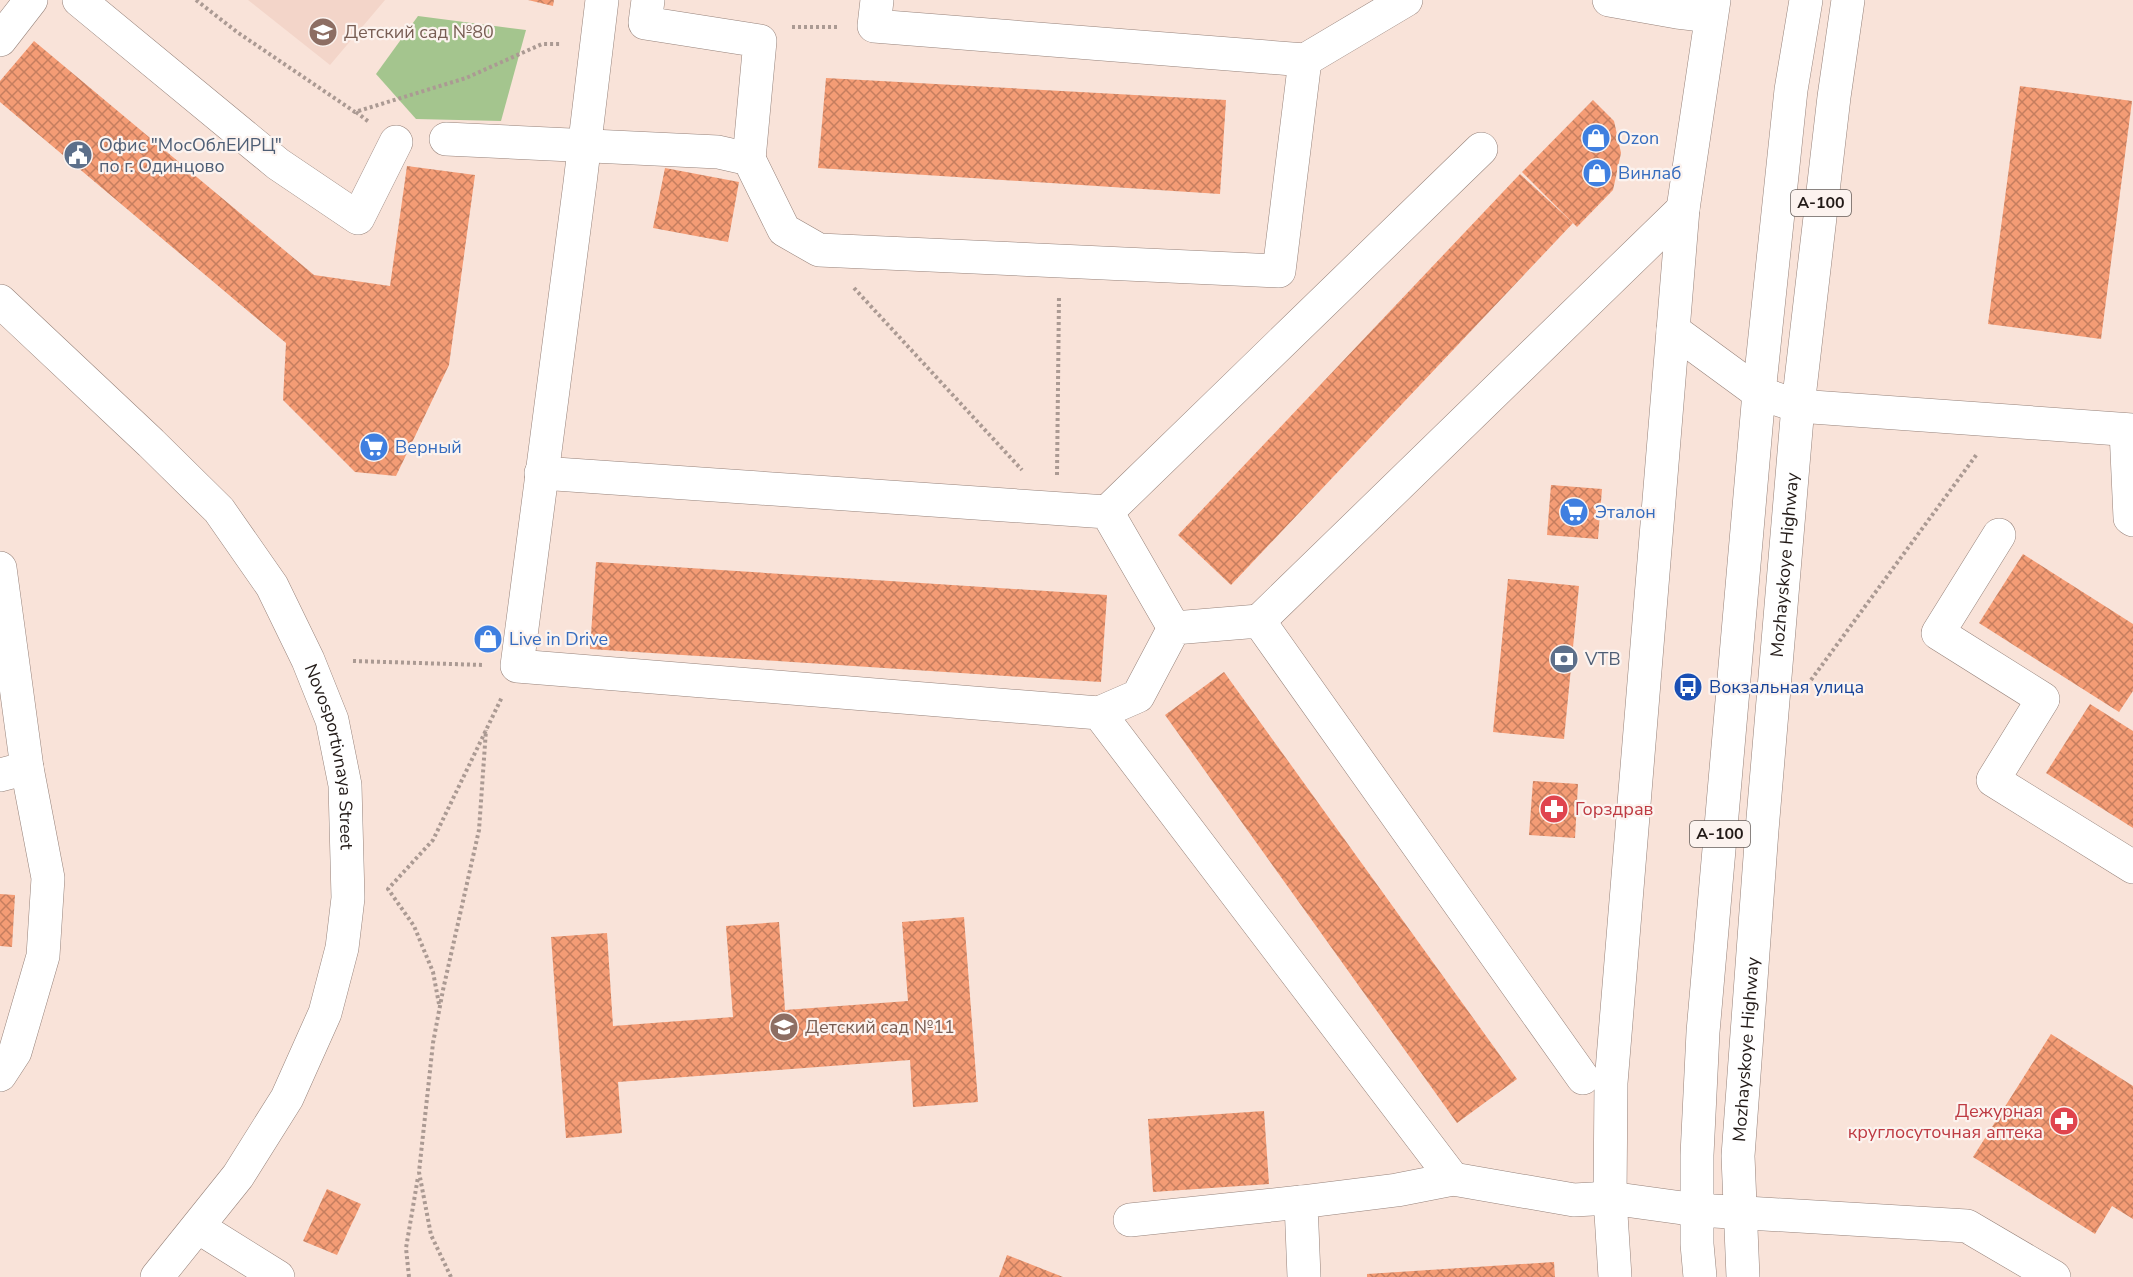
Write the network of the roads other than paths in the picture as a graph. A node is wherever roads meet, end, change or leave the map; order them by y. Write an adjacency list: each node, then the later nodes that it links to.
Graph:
1 (31, 0): 11 (main road)
2 (79, 0): 14 (main road)
3 (602, 0): 15 (main road)
4 (648, 0): 17 (main road)
5 (877, 0): 12 (main road)
6 (1406, 0): 12 (main road)
7 (1609, 0): 10 (main road)
8 (1806, 0): 21 (main road, А-100)
9 (1848, 0): 22 (main road, Mozhayskoye Highway / А-100)
10 (1712, 8): 18 (main road)
11 (0, 40)
12 (1305, 60): 17 (main road)
13 (446, 139): 15 (main road)
14 (396, 142)
15 (585, 145): 17 (main road); 24 (main road)
16 (1481, 149): 25 (main road)
17 (749, 159)
18 (1683, 208): 20 (main road); 29 (main road)
19 (0, 301): 42 (main road, Novosportivnaya Street)
20 (1673, 330): 21 (main road); 37 (main road)
21 (1759, 393): 22 (main road); 39 (main road, А-100)
22 (1798, 406): 23 (main road); 40 (main road, Mozhayskoye Highway / А-100)
23 (2130, 430): 26 (main road)
24 (541, 473): 25 (main road); 31 (main road)
25 (1107, 512): 30 (main road)
26 (2133, 520)
27 (1999, 534): 33 (main road)
28 (0, 568): 32 (main road)
29 (1259, 621): 30 (main road); 35 (main road)
30 (1174, 628): 31 (main road)
31 (1099, 713): 36 (main road)
32 (14, 772): 34 (main road)
33 (2133, 867)
34 (0, 1075)
35 (1583, 1078)
36 (1453, 1179): 37 (main road); 38 (main road)
37 (1610, 1198): 39 (main road); 46 (main road)
38 (1301, 1202): 41 (main road); 45 (main road)
39 (1697, 1210): 40 (main road); 47 (main road, А-100)
40 (1739, 1212): 48 (main road, Mozhayskoye Highway / А-100); 49 (main road)
41 (1130, 1220)
42 (198, 1227): 43 (main road, Novosportivnaya Street); 44 (main road)
43 (157, 1277)
44 (278, 1277)
45 (1304, 1277)
46 (1616, 1277)
47 (1700, 1277)
48 (1743, 1277)
49 (2054, 1277)

